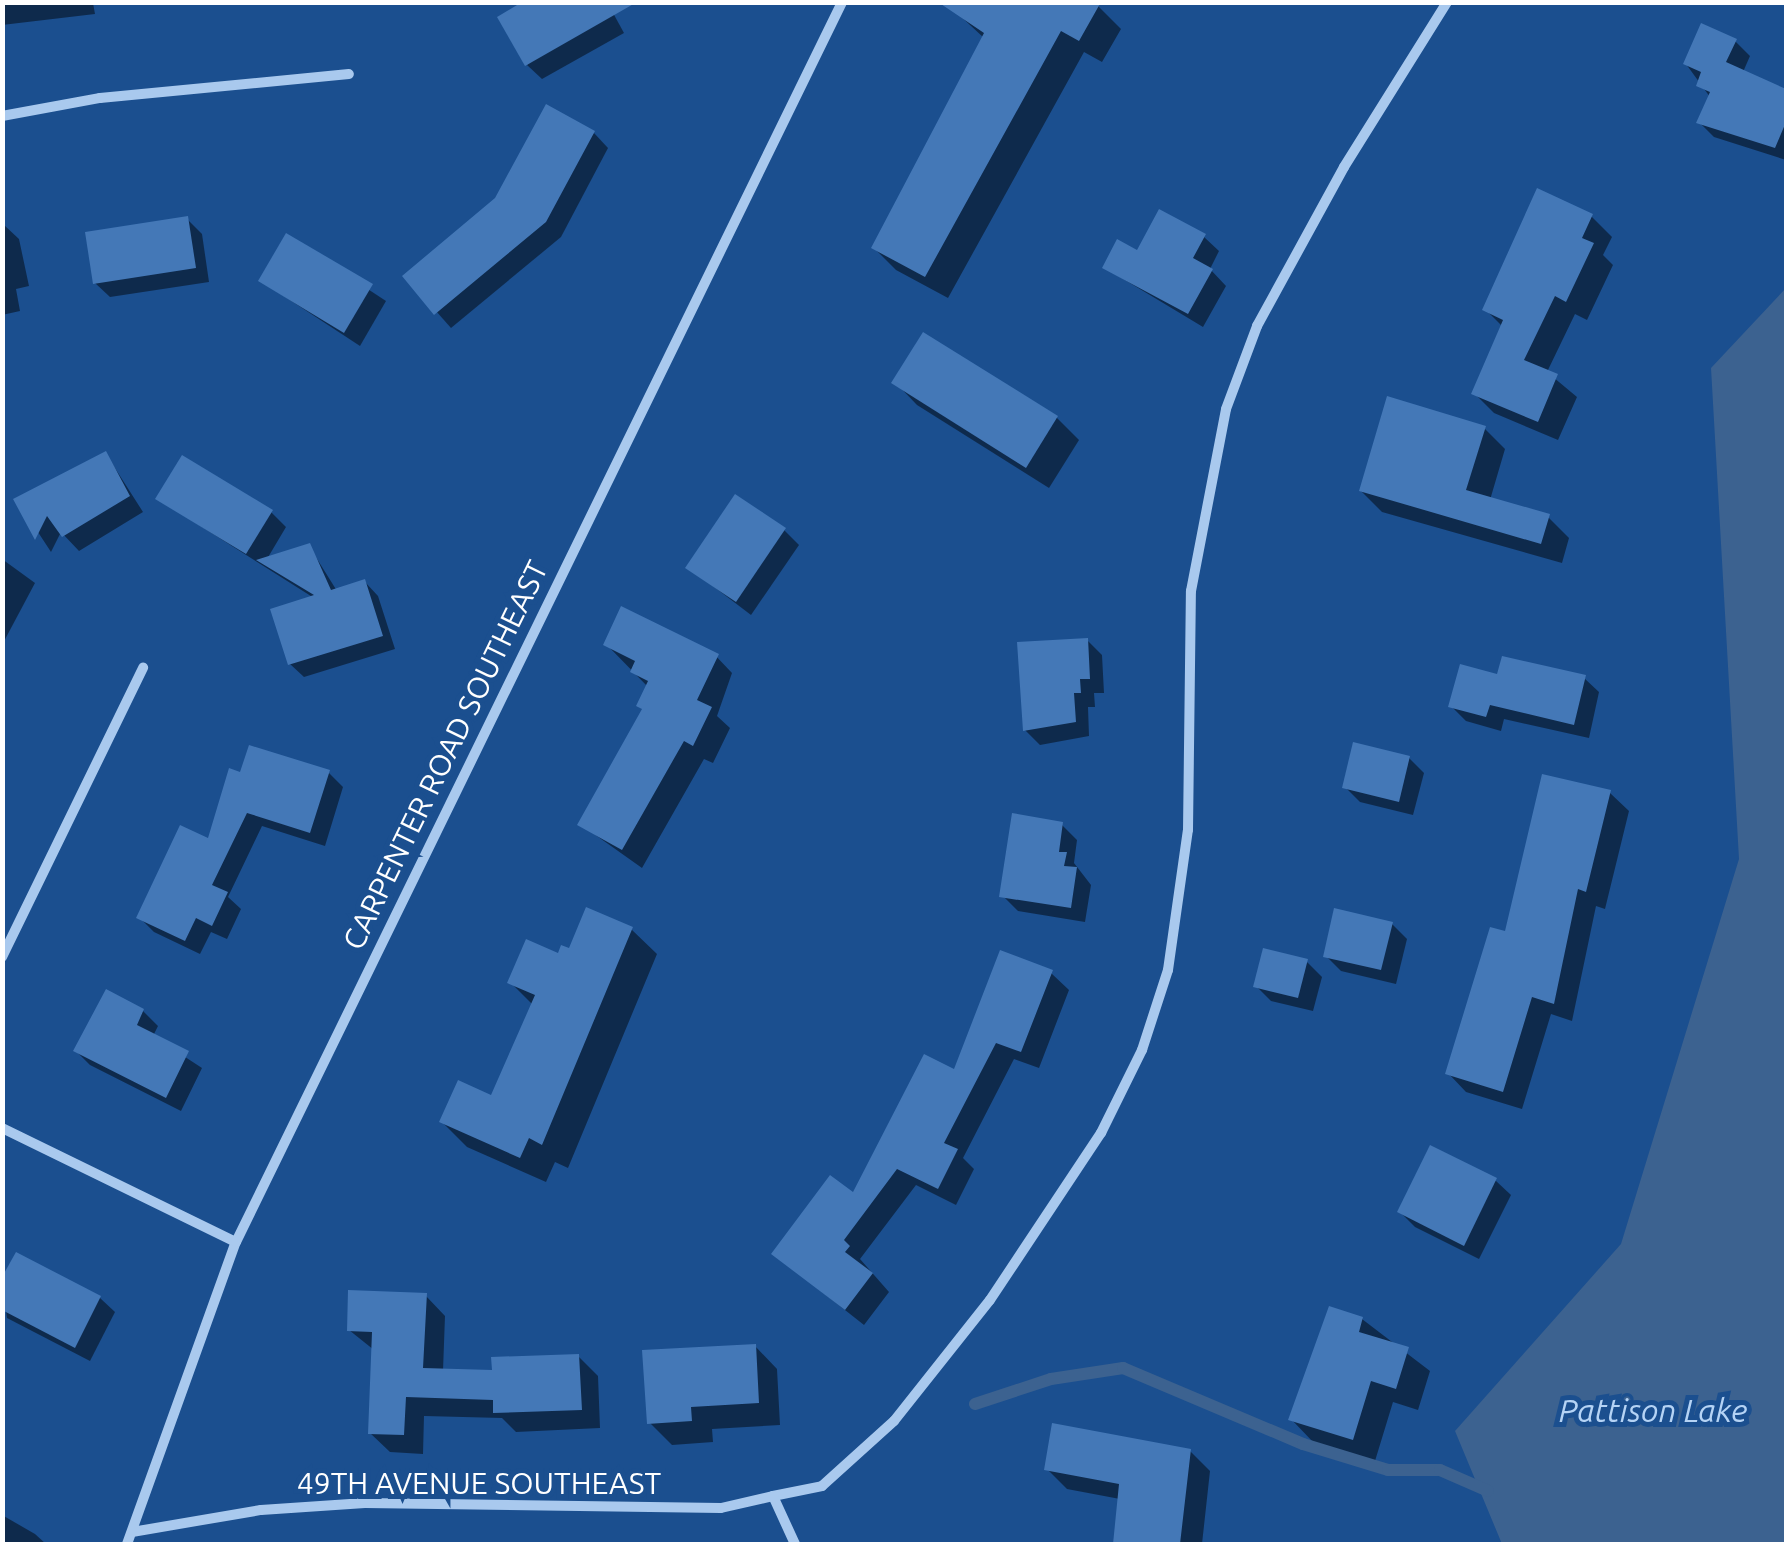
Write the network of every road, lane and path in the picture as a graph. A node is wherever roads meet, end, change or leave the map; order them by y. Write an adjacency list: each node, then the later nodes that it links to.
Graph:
1 (842, 2): 8 (street, CARPENTER ROAD SOUTHEAST)
2 (1447, 2): 9 (street, 49TH AVENUE SOUTHEAST)
3 (349, 74): 4 (street)
4 (2, 116)
5 (143, 668): 6 (street)
6 (2, 957)
7 (2, 1128): 8 (street)
8 (236, 1242): 10 (street, CARPENTER ROAD SOUTHEAST)
9 (773, 1496): 10 (street, 49TH AVENUE SOUTHEAST); 12 (street)
10 (132, 1532): 11 (street, CARPENTER ROAD SOUTHEAST)
11 (127, 1544)
12 (795, 1544)

